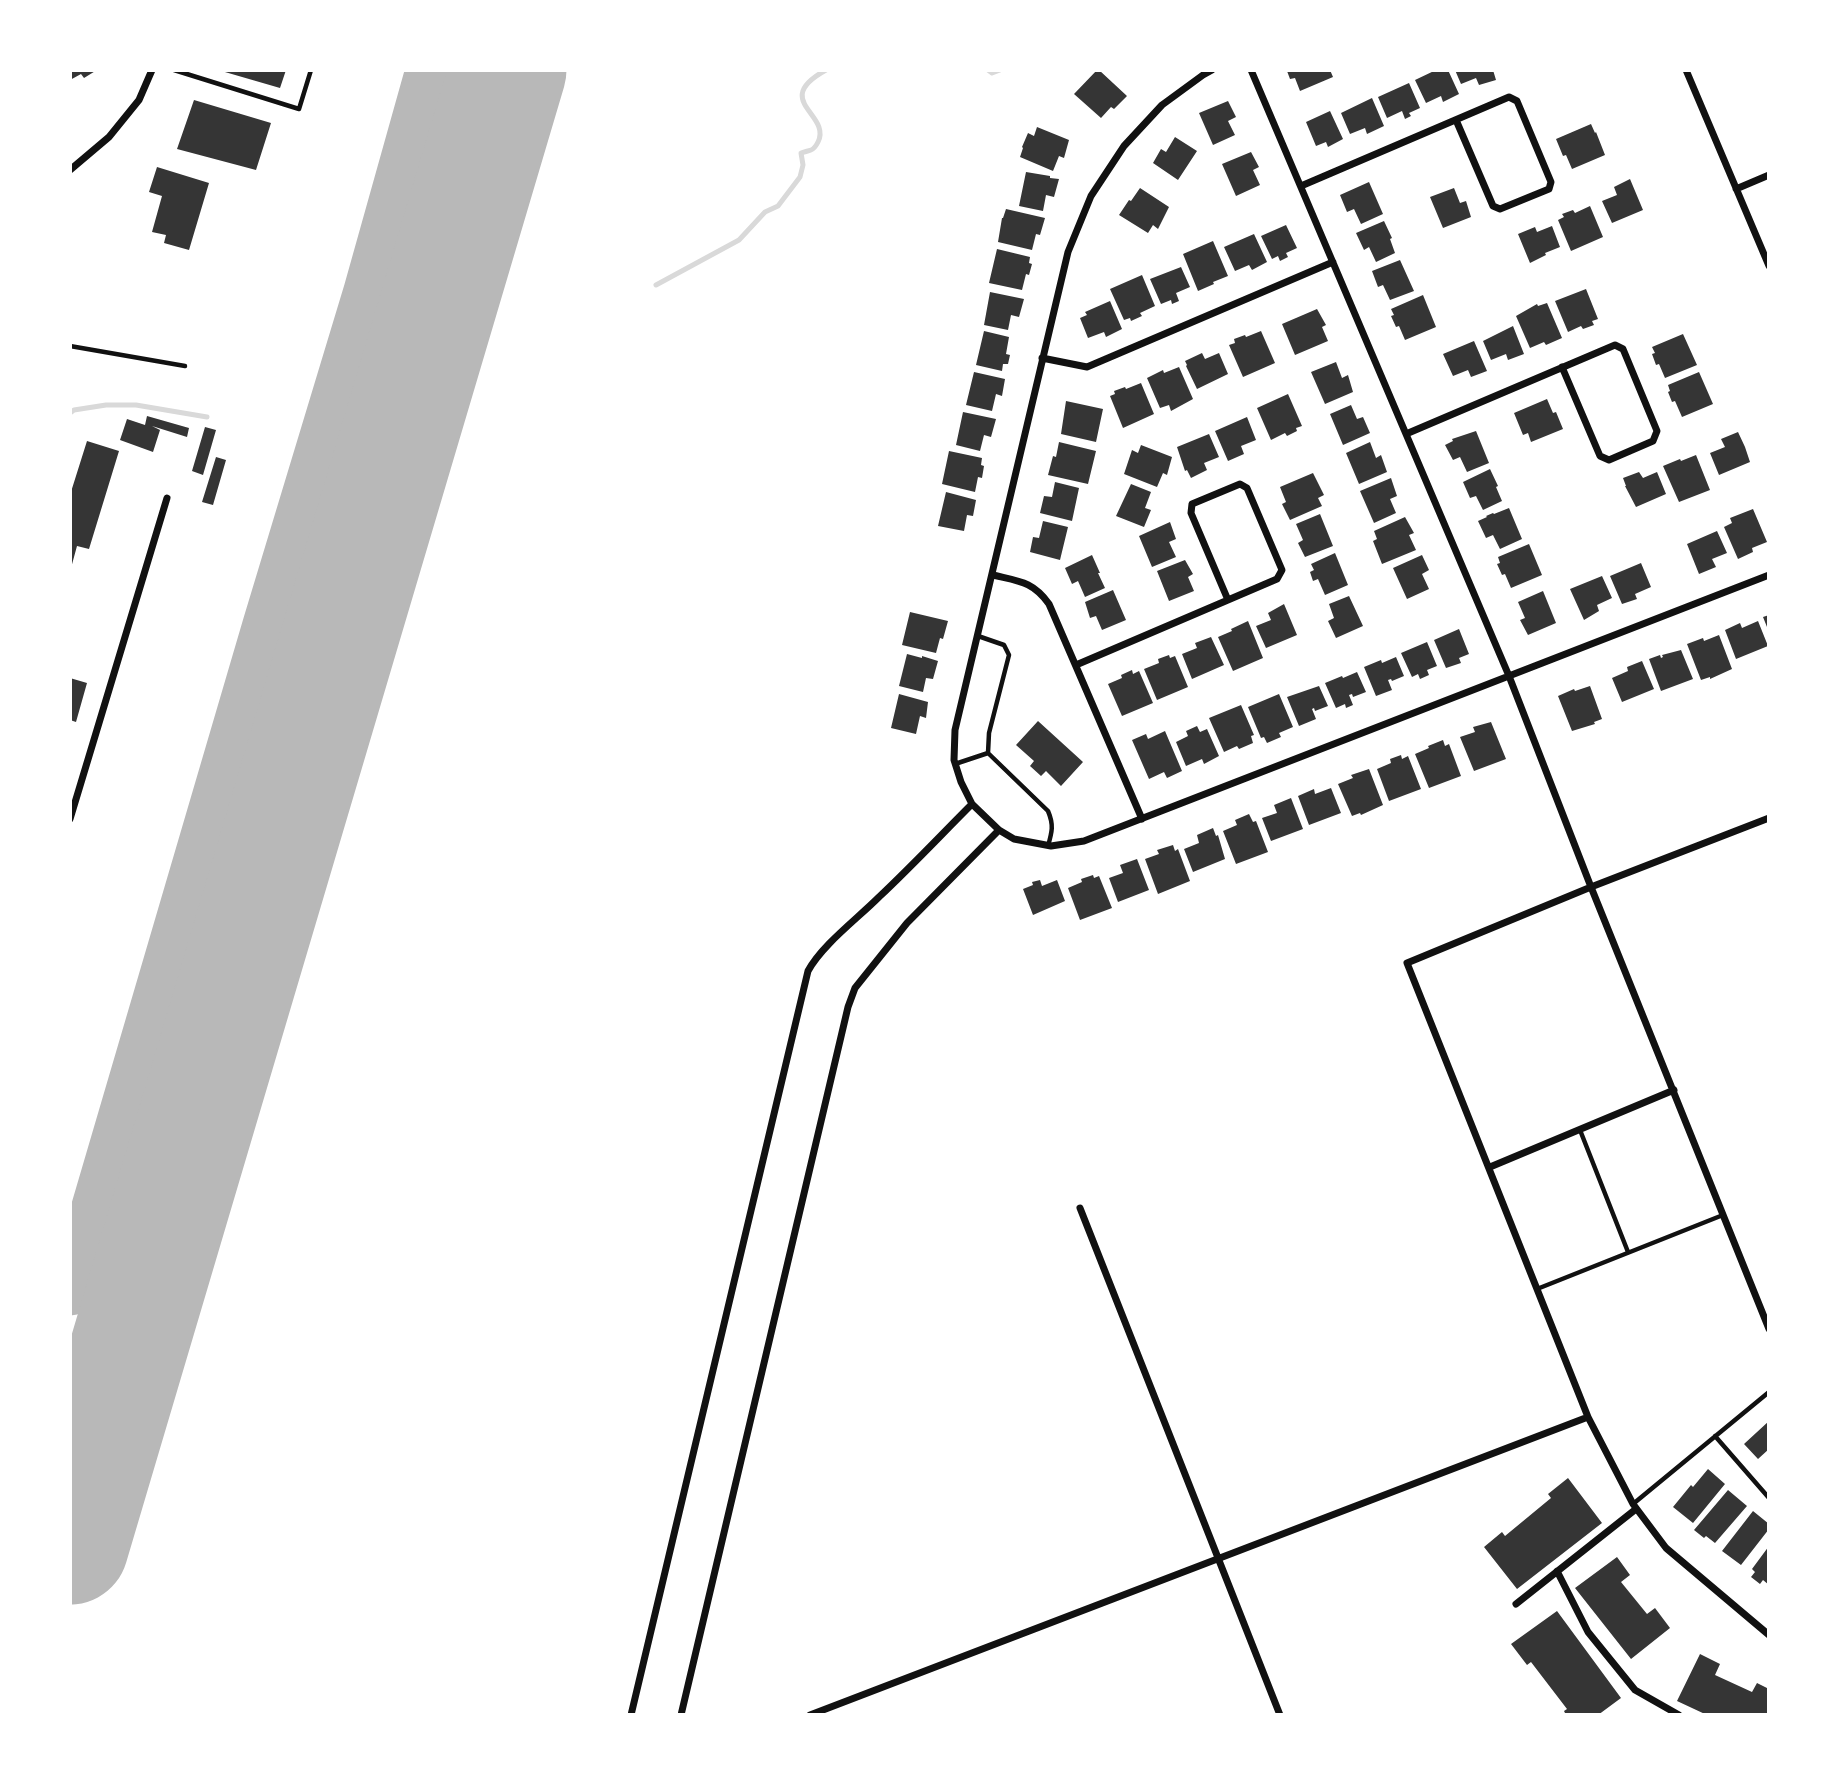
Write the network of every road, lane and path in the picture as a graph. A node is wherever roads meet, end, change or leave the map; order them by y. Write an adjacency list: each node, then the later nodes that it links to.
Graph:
1 (152, 70): 9 (street)
2 (174, 70): 3 (lane)
3 (311, 70)
4 (1212, 70): 16 (street)
5 (1251, 70): 11 (street)
6 (1686, 70): 12 (street)
7 (1456, 120): 7 (street); 11 (street)
8 (70, 159): 9 (lane)
9 (73, 168)
10 (1769, 175): 12 (street)
11 (1301, 186): 13 (street)
12 (1736, 189): 14 (street)
13 (1333, 262): 16 (street); 19 (street)
14 (1769, 266)
15 (70, 346): 17 (lane)
16 (1042, 358): 21 (street)
17 (185, 366)
18 (1562, 367): 18 (street); 19 (street)
19 (1406, 434): 26 (street)
20 (167, 498): 31 (street)
21 (993, 575): 24 (street); 25 (street)
22 (1769, 575): 26 (street)
23 (1228, 600): 23 (street); 25 (street)
24 (978, 636): 27 (lane); 28 (street)
25 (1076, 665): 32 (street)
26 (1509, 676): 32 (street); 35 (street)
27 (988, 753): 28 (lane); 34 (lane)
28 (955, 764): 29 (street)
29 (972, 804): 33 (street); 53 (street)
30 (1769, 818): 35 (street)
31 (70, 819)
32 (1142, 819): 34 (street)
33 (999, 830): 34 (street); 54 (street)
34 (1048, 846)
35 (1591, 887): 36 (street); 38 (street)
36 (1674, 1090): 37 (street); 40 (street)
37 (1580, 1129): 38 (street); 41 (lane)
38 (1490, 1167): 42 (street)
39 (1080, 1208): 49 (street)
40 (1723, 1214): 41 (lane); 43 (street)
41 (1628, 1252): 42 (lane)
42 (1537, 1289): 45 (street)
43 (1769, 1329)
44 (1769, 1392): 46 (lane)
45 (1588, 1417): 48 (street); 49 (street)
46 (1715, 1436): 47 (lane); 48 (lane)
47 (1769, 1498)
48 (1634, 1506): 50 (street); 52 (street)
49 (1218, 1558): 55 (street); 56 (street)
50 (1557, 1571): 51 (street); 57 (street)
51 (1516, 1604)
52 (1769, 1635)
53 (631, 1715)
54 (681, 1715)
55 (810, 1715)
56 (1280, 1715)
57 (1679, 1715)

